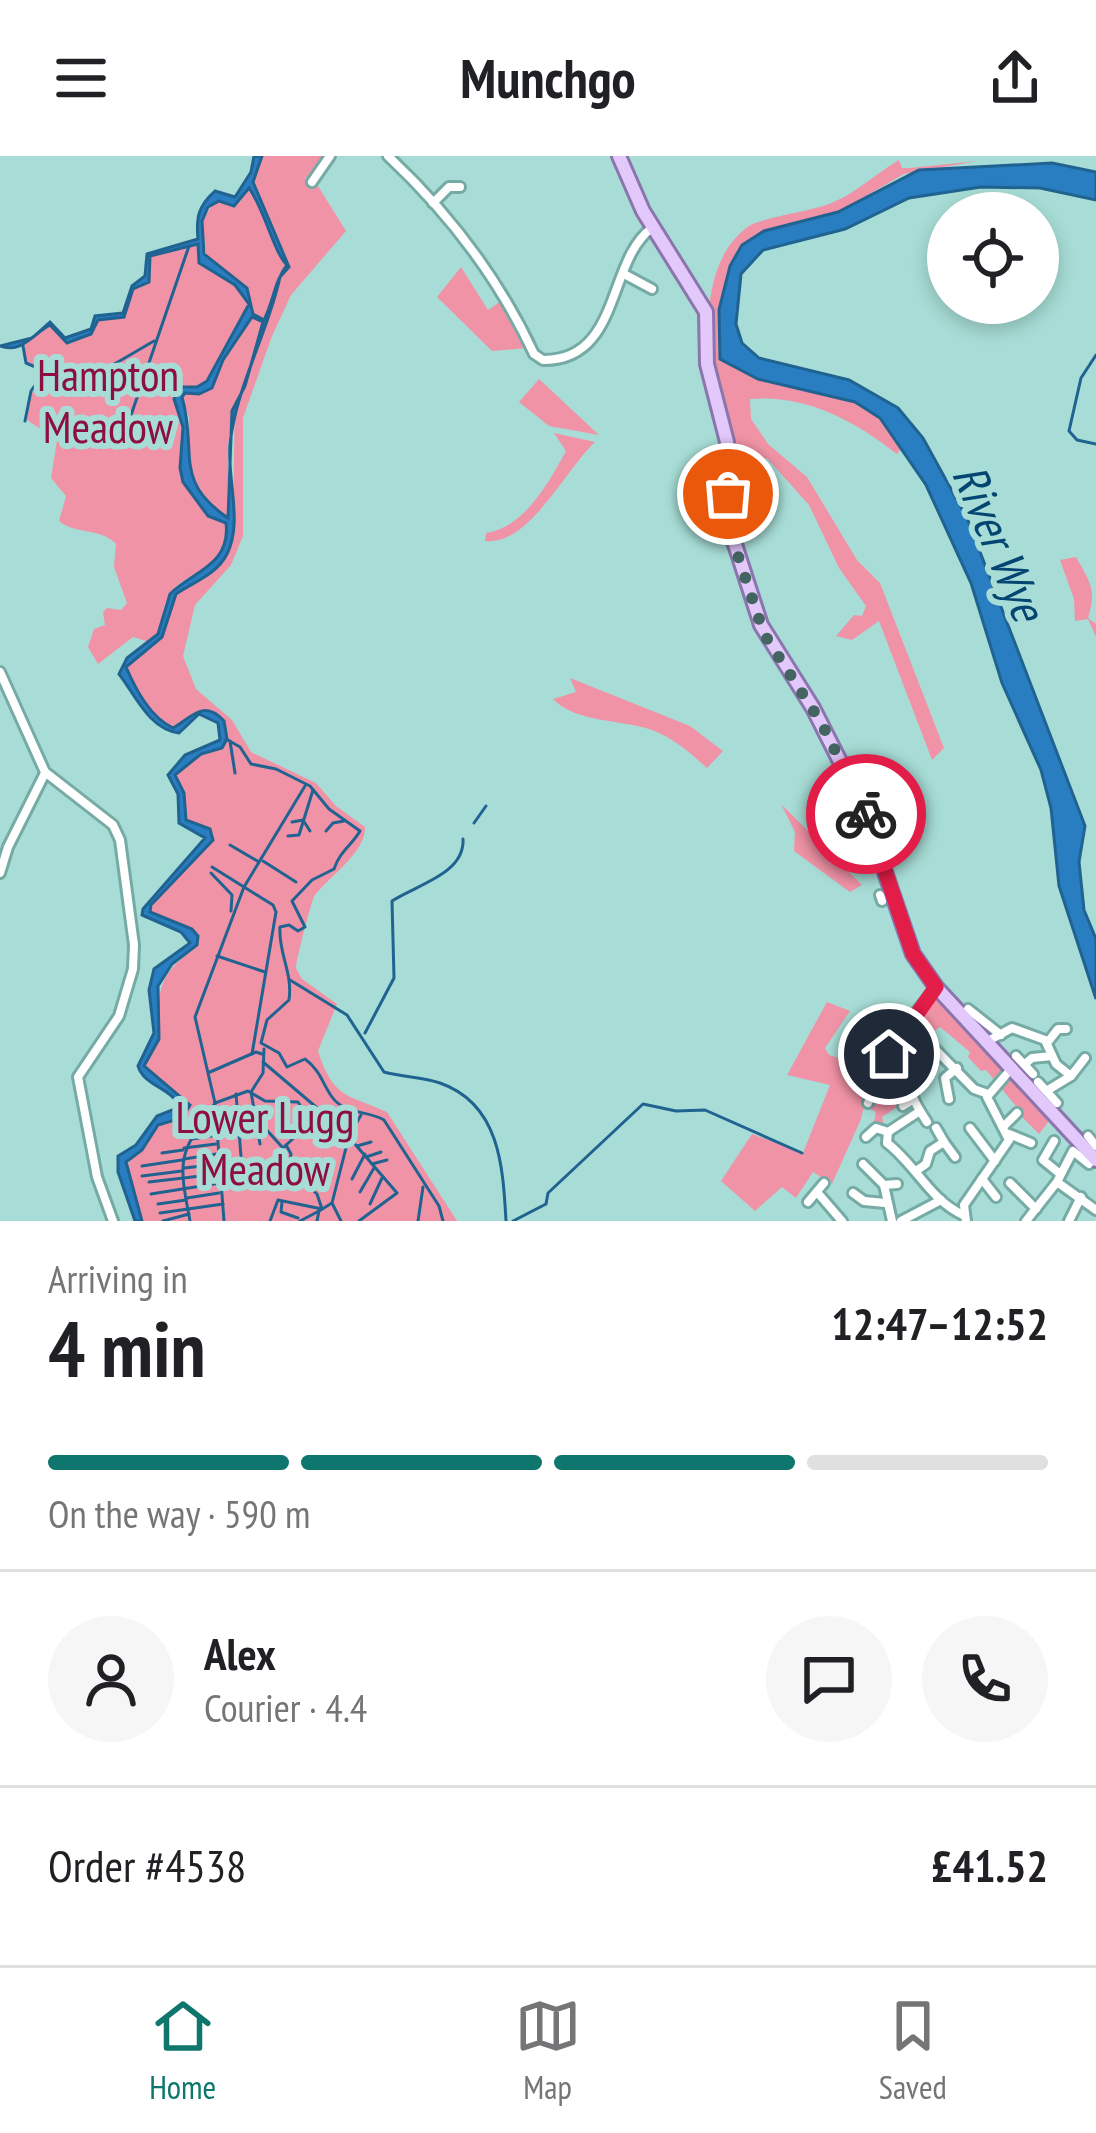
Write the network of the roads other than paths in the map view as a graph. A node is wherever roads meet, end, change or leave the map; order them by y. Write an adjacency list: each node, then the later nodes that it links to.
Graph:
1 (330, 156): 4 (street)
2 (388, 156): 6 (street)
3 (620, 156): 7 (main road)
4 (311, 182)
5 (460, 187): 6 (street)
6 (433, 203): 8 (street)
7 (653, 227): 8 (street); 13 (main road)
8 (624, 274): 9 (street)
9 (653, 286)
10 (0, 672): 11 (street)
11 (45, 772): 12 (street); 65 (street)
12 (0, 873)
13 (936, 987): 17 (main road); 31 (street)
14 (968, 1009): 16 (street)
15 (1066, 1029): 18 (street)
16 (1001, 1035): 17 (street); 18 (street)
17 (987, 1042): 22 (main road)
18 (1047, 1043): 20 (street)
19 (936, 1050): 24 (street)
20 (1052, 1056): 23 (street); 25 (street)
21 (1084, 1058): 25 (street)
22 (1014, 1062): 23 (street); 28 (street); 46 (main road)
23 (1025, 1064): 27 (street)
24 (957, 1068): 28 (street); 30 (street)
25 (1070, 1076): 27 (street)
26 (925, 1079): 29 (street)
27 (1048, 1090): 32 (street)
28 (988, 1094): 37 (street)
29 (914, 1099): 33 (street); 34 (street)
30 (949, 1099)
31 (868, 1103)
32 (1057, 1103)
33 (903, 1106)
34 (920, 1112): 38 (street); 41 (street)
35 (1017, 1113): 37 (street)
36 (970, 1128): 47 (street)
37 (1007, 1130): 43 (street); 47 (street)
38 (888, 1132): 40 (street); 49 (street)
39 (1088, 1136): 44 (street)
40 (866, 1137)
41 (944, 1142): 45 (street); 49 (street)
42 (1054, 1142): 50 (street)
43 (1031, 1143)
44 (1096, 1146)
45 (955, 1157)
46 (1094, 1160): 50 (street)
47 (995, 1161): 51 (street)
48 (863, 1164): 54 (street)
49 (916, 1171): 58 (street)
50 (1058, 1178): 57 (street); 61 (street)
51 (982, 1179): 56 (street); 63 (street)
52 (1010, 1183): 61 (street)
53 (897, 1184): 54 (street)
54 (884, 1185): 60 (street)
55 (853, 1193): 60 (street)
56 (996, 1197)
57 (1081, 1197): 62 (street); 64 (street)
58 (941, 1201): 63 (street); 67 (street)
59 (808, 1202): 66 (street)
60 (885, 1203): 67 (street)
61 (1036, 1209): 68 (street)
62 (1096, 1210)
63 (964, 1215)
64 (1067, 1220)
65 (112, 1221)
66 (842, 1221)
67 (897, 1221)
68 (1026, 1221)

